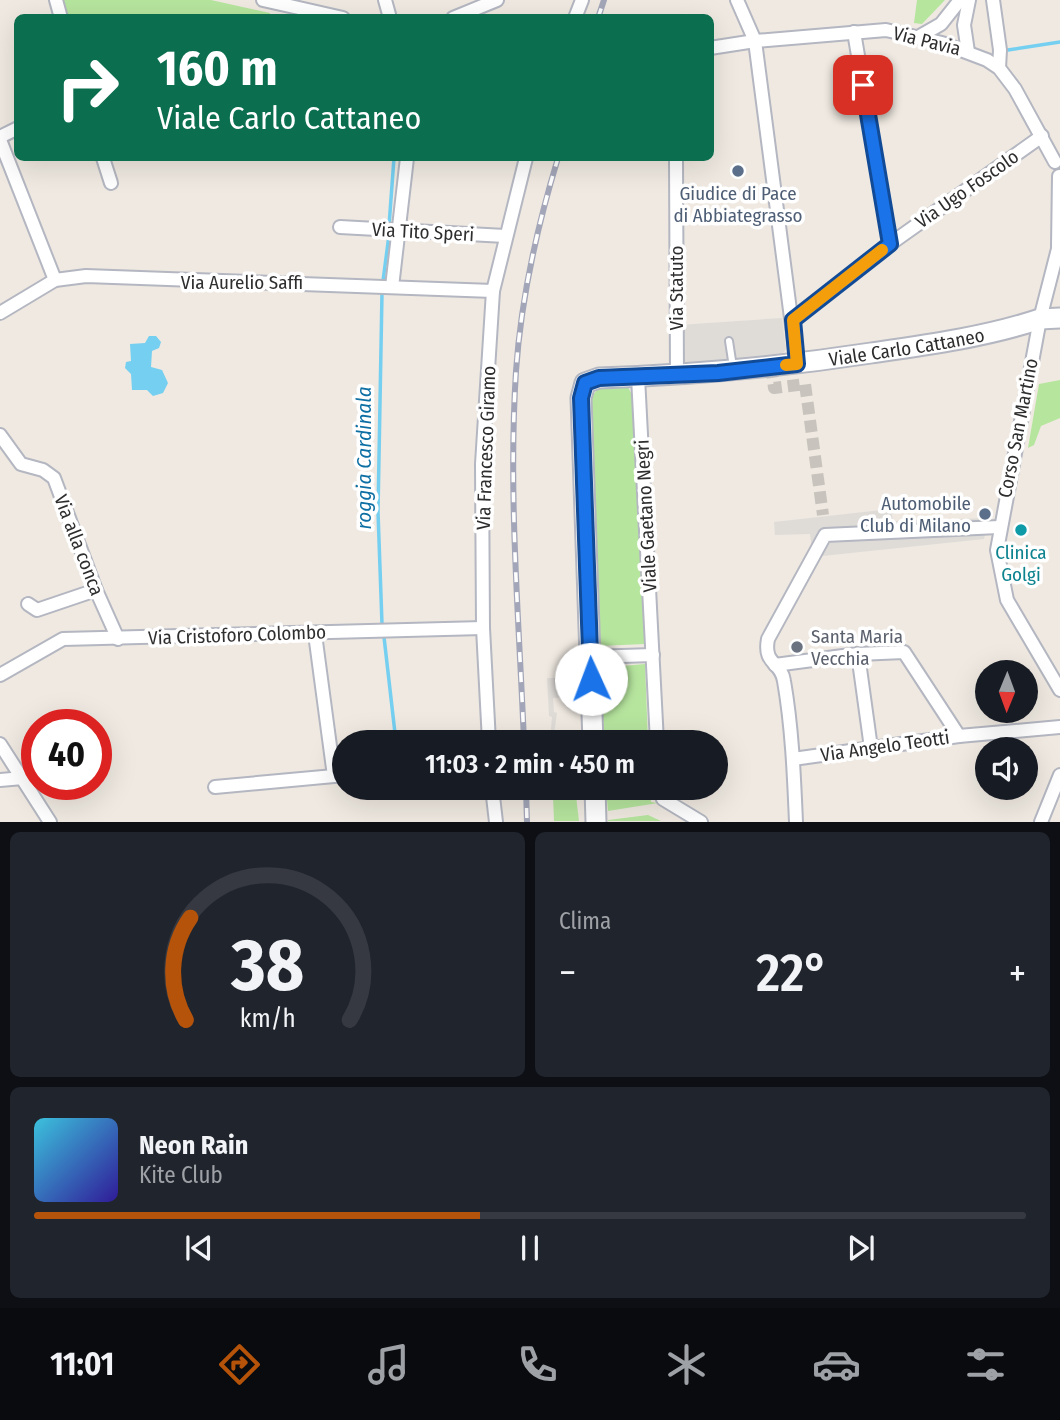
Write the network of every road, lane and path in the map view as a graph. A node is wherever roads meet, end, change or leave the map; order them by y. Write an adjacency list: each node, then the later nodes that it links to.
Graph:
1 (262, 0): 7 (street)
2 (497, 0): 8 (street)
3 (737, 0): 11 (street)
4 (960, 0): 10 (street)
5 (969, 0): 13 (street)
6 (993, 0): 14 (street)
7 (325, 14)
8 (463, 14)
9 (854, 32): 10 (street, Via Pavia); 11 (street, Via Pavia); 27 (street)
10 (920, 36): 13 (street, Via Pavia)
11 (755, 41): 12 (street, Via Pavia); 35 (street)
12 (714, 47)
13 (968, 52): 14 (street, Via Pavia)
14 (999, 68): 15 (street)
15 (1041, 136): 17 (street); 27 (street, Via Ugo Foscolo)
16 (0, 139): 29 (street)
17 (1056, 155): 22 (street)
18 (104, 161): 23 (street)
19 (407, 161): 25 (street)
20 (525, 161): 26 (street, Via Francesco Giramo)
21 (676, 161): 39 (street, Via Statuto)
22 (1059, 176): 28 (street)
23 (111, 183)
24 (340, 227): 25 (street, Via Tito Speri)
25 (398, 231): 26 (street, Via Tito Speri); 30 (street)
26 (505, 236): 31 (street, Via Francesco Giramo)
27 (890, 244): 35 (street, Via Ugo Foscolo)
28 (1059, 244): 34 (street)
29 (55, 280): 30 (street, Via Aurelio Saffi); 32 (street, Via Aurelio Saffi)
30 (392, 287): 31 (street, Via Aurelio Saffi)
31 (493, 291): 45 (street, Via Francesco Giramo)
32 (0, 313)
33 (1060, 318): 34 (street, Viale Carlo Cattaneo)
34 (1040, 319): 37 (street, Viale Carlo Cattaneo); 42 (street, Corso San Martino)
35 (793, 320): 37 (street)
36 (729, 341): 38 (lane)
37 (797, 364): 38 (street, Viale Carlo Cattaneo)
38 (733, 372): 39 (street, Viale Carlo Cattaneo)
39 (677, 376): 40 (street, Viale Carlo Cattaneo)
40 (638, 377): 49 (street, Viale Gaetano Negri); 50 (street, Viale Carlo Cattaneo)
41 (0, 435): 43 (street, Via alla conca)
42 (999, 527): 51 (street); 53 (street, Corso San Martino)
43 (96, 590): 44 (street); 47 (street, Via alla conca)
44 (28, 604)
45 (483, 628): 46 (street, Via Cristoforo Colombo); 55 (street, Via Francesco Giramo)
46 (315, 634): 47 (street, Via Cristoforo Colombo); 58 (street)
47 (118, 639): 52 (street, Via Cristoforo Colombo)
48 (858, 654): 51 (street); 59 (street); 61 (street)
49 (653, 655): 50 (street); 57 (street, Viale Gaetano Negri)
50 (590, 657): 56 (street)
51 (775, 665): 62 (street)
52 (0, 675)
53 (1060, 690)
54 (1060, 727): 59 (street, Via Angelo Teotti)
55 (488, 730)
56 (593, 730)
57 (656, 730)
58 (332, 735)
59 (959, 736): 61 (street, Via Angelo Teotti)
60 (0, 744): 63 (street)
61 (872, 748): 62 (street, Via Angelo Teotti)
62 (793, 759): 77 (street)
63 (21, 775)
64 (1060, 775): 78 (street)
65 (332, 777): 68 (street)
66 (21, 778): 67 (street)
67 (0, 780)
68 (215, 787)
69 (37, 800): 73 (street)
70 (493, 800): 74 (street)
71 (595, 800): 75 (street)
72 (665, 800): 76 (street)
73 (50, 821)
74 (496, 821)
75 (596, 821)
76 (701, 821)
77 (796, 821)
78 (1041, 821)

